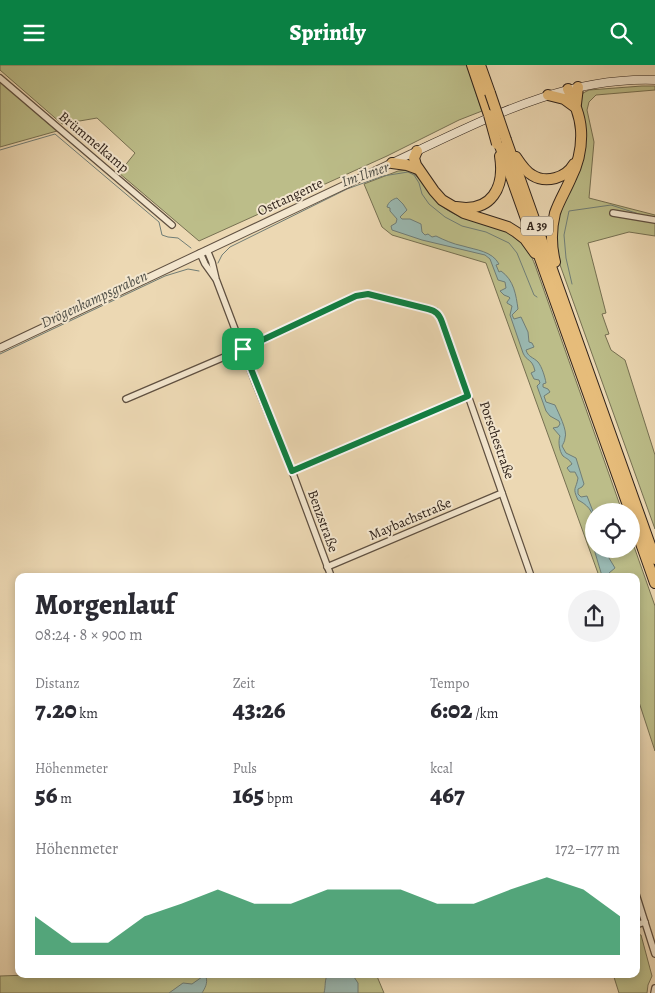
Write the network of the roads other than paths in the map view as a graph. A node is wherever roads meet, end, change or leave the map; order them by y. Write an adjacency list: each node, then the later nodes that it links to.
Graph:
1 (472, 65): 6 (highway, A 39)
2 (480, 65): 6 (highway, A 39)
3 (0, 78): 18 (street, Brümmelkamp)
4 (655, 80): 5 (main road, Osttangente)
5 (573, 88): 7 (main road, Osttangente); 8 (highway)
6 (486, 95): 9 (highway, A 39, bridge); 9 (highway, A 39, bridge)
7 (548, 95): 8 (highway); 10 (main road, Osttangente)
8 (576, 107): 11 (highway)
9 (501, 142): 11 (highway); 15 (highway); 20 (highway, A 39); 21 (highway, A 39)
10 (417, 151): 12 (street, Osttangente); 13 (highway); 14 (highway)
11 (580, 151): 21 (highway)
12 (392, 163): 13 (highway); 19 (street, Osttangente)
13 (418, 169): 14 (highway)
14 (426, 179): 15 (highway)
15 (453, 207): 20 (highway)
16 (613, 213): 17 (street)
17 (655, 221)
18 (172, 225)
19 (204, 252): 22 (street, Osttangente); 23 (street, Benzstraße)
20 (544, 269): 28 (highway, A 39)
21 (567, 312): 30 (highway, A 39)
22 (0, 348)
23 (243, 349): 24 (street, Porschestraße); 25 (street); 26 (street, Benzstraße)
24 (468, 396): 26 (street); 27 (street, Porschestraße)
25 (126, 399)
26 (292, 471): 31 (street, Benzstraße)
27 (502, 493): 31 (street, Maybachstraße); 33 (street, Porschestraße)
28 (627, 503)
29 (640, 539): 34 (highway, A 39)
30 (655, 559)
31 (327, 567): 32 (street, Benzstraße)
32 (330, 573)
33 (530, 573)
34 (655, 583)
35 (640, 906): 36 (street)
36 (645, 922): 37 (street); 38 (street)
37 (640, 924)
38 (655, 954)
39 (655, 988): 40 (street)
40 (654, 993)

